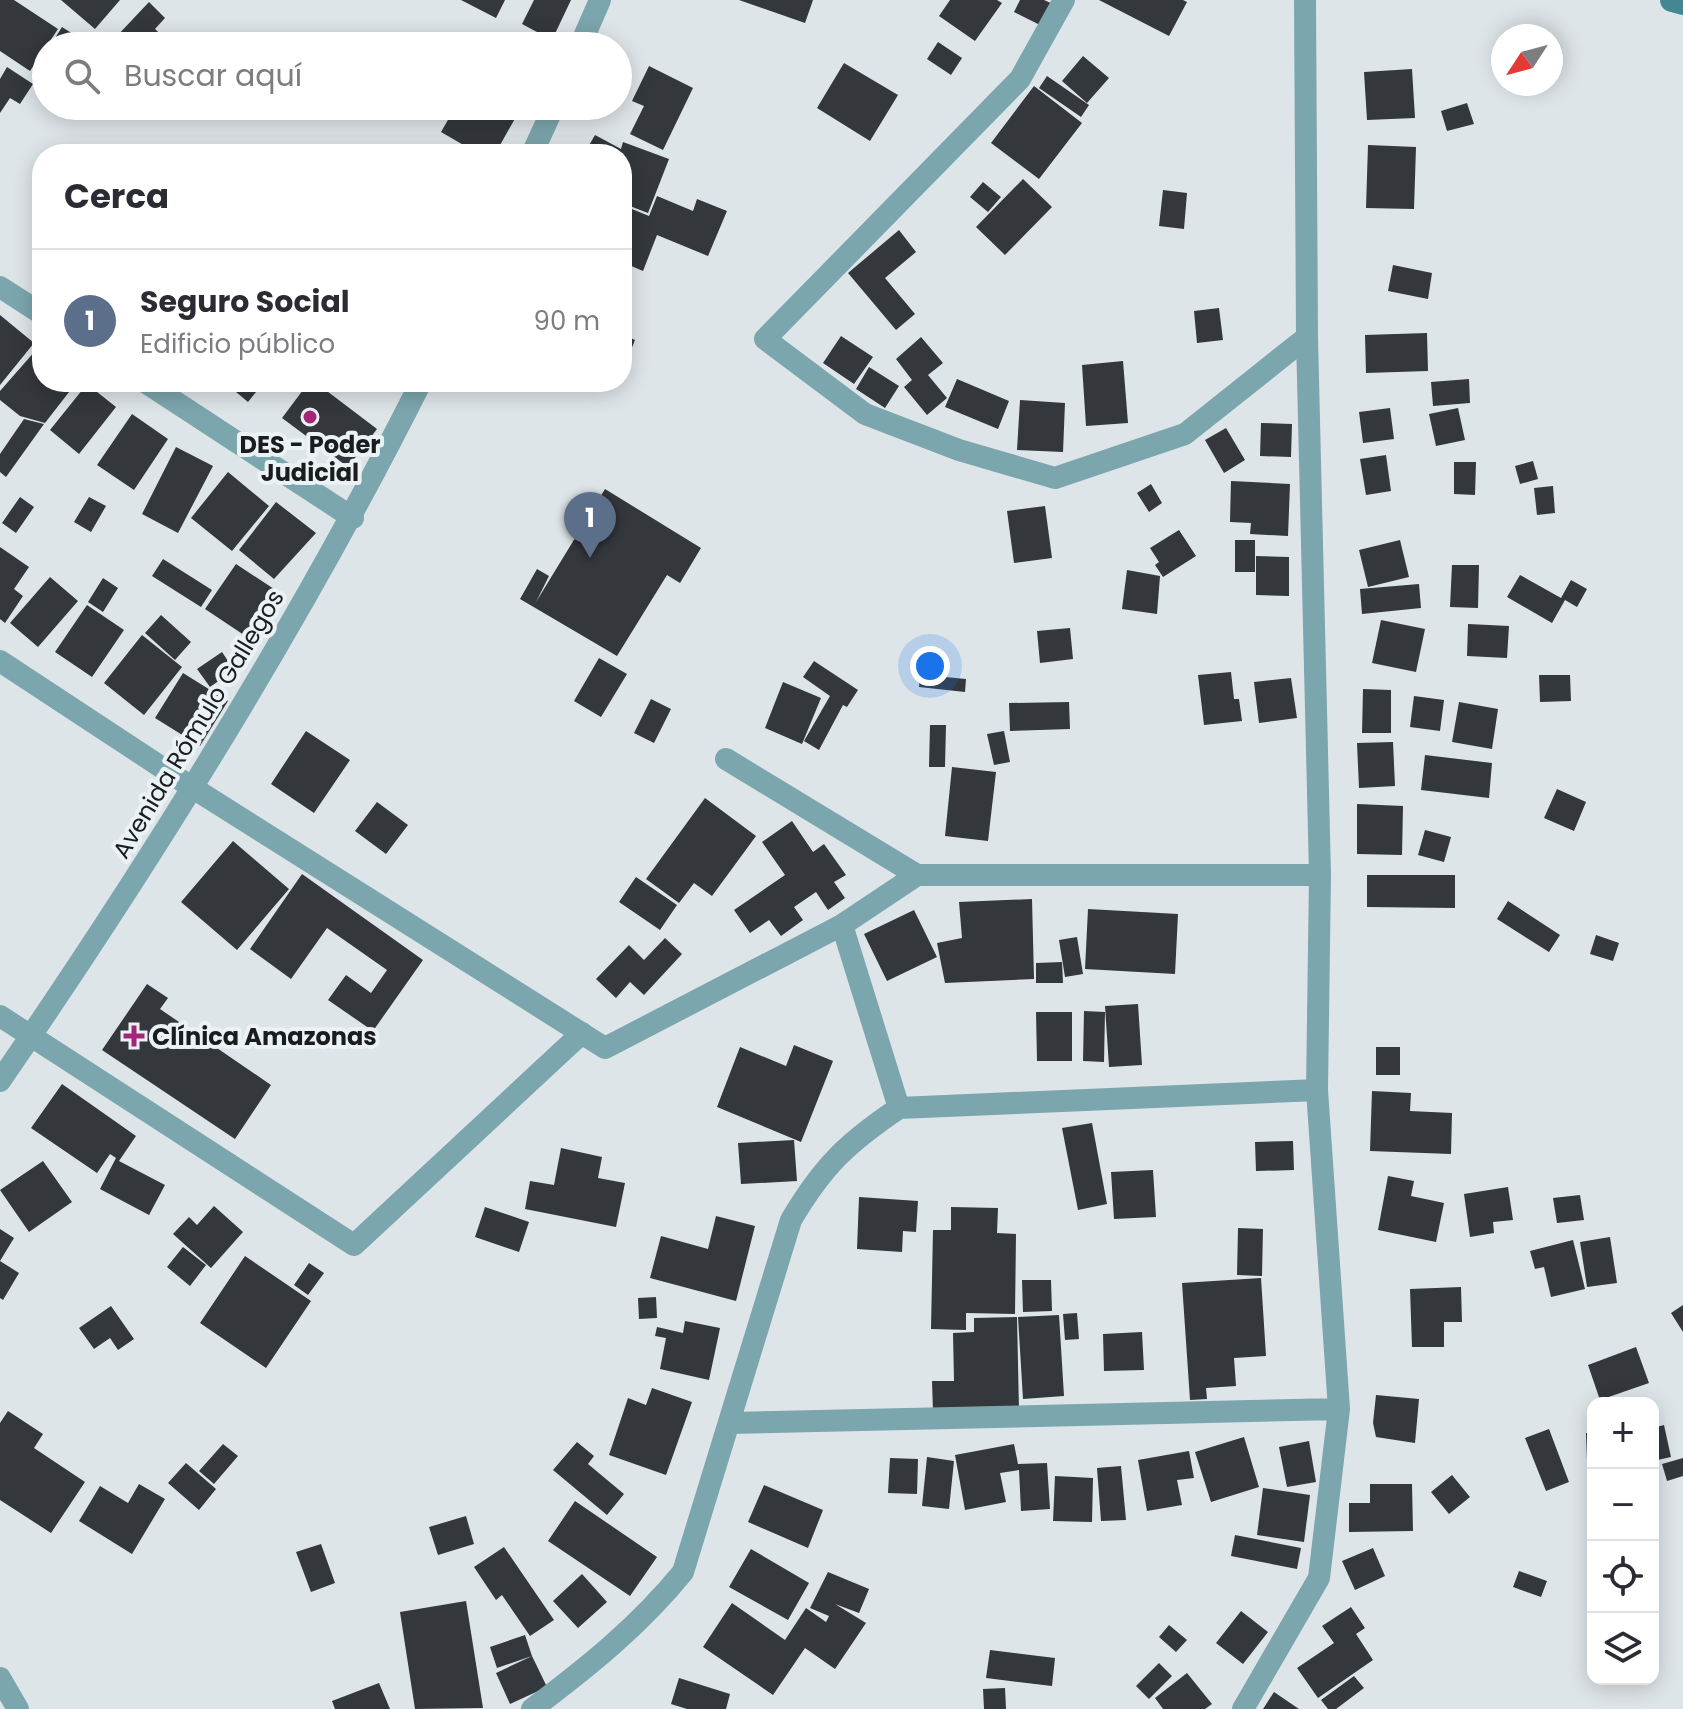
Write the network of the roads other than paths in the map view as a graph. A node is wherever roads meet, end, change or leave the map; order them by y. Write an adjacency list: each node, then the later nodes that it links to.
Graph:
1 (600, 0): 6 (street)
2 (1064, 0): 11 (street)
3 (1305, 0): 11 (street)
4 (1672, 0): 5 (main road)
5 (1683, 3)
6 (586, 32)
7 (548, 120): 8 (street)
8 (537, 144)
9 (0, 287): 10 (street)
10 (32, 308)
11 (1307, 337): 19 (street)
12 (160, 392): 14 (street)
13 (416, 392): 14 (street, Avenida Rómulo Gallegos)
14 (353, 518): 17 (street, Avenida Rómulo Gallegos)
15 (0, 661): 17 (street)
16 (726, 759): 18 (street)
17 (193, 788): 22 (street); 23 (street, Avenida Rómulo Gallegos)
18 (917, 875): 19 (street); 20 (street)
19 (1320, 875): 25 (street)
20 (842, 925): 22 (street); 26 (street)
21 (0, 1016): 23 (street)
22 (582, 1033): 23 (street)
23 (31, 1036): 24 (street, Avenida Rómulo Gallegos)
24 (0, 1081)
25 (1317, 1090): 26 (street); 27 (street)
26 (899, 1108): 28 (street)
27 (1339, 1409): 28 (street); 32 (street)
28 (730, 1423): 31 (street)
29 (0, 1678): 30 (street)
30 (18, 1709)
31 (532, 1709)
32 (1243, 1709)

